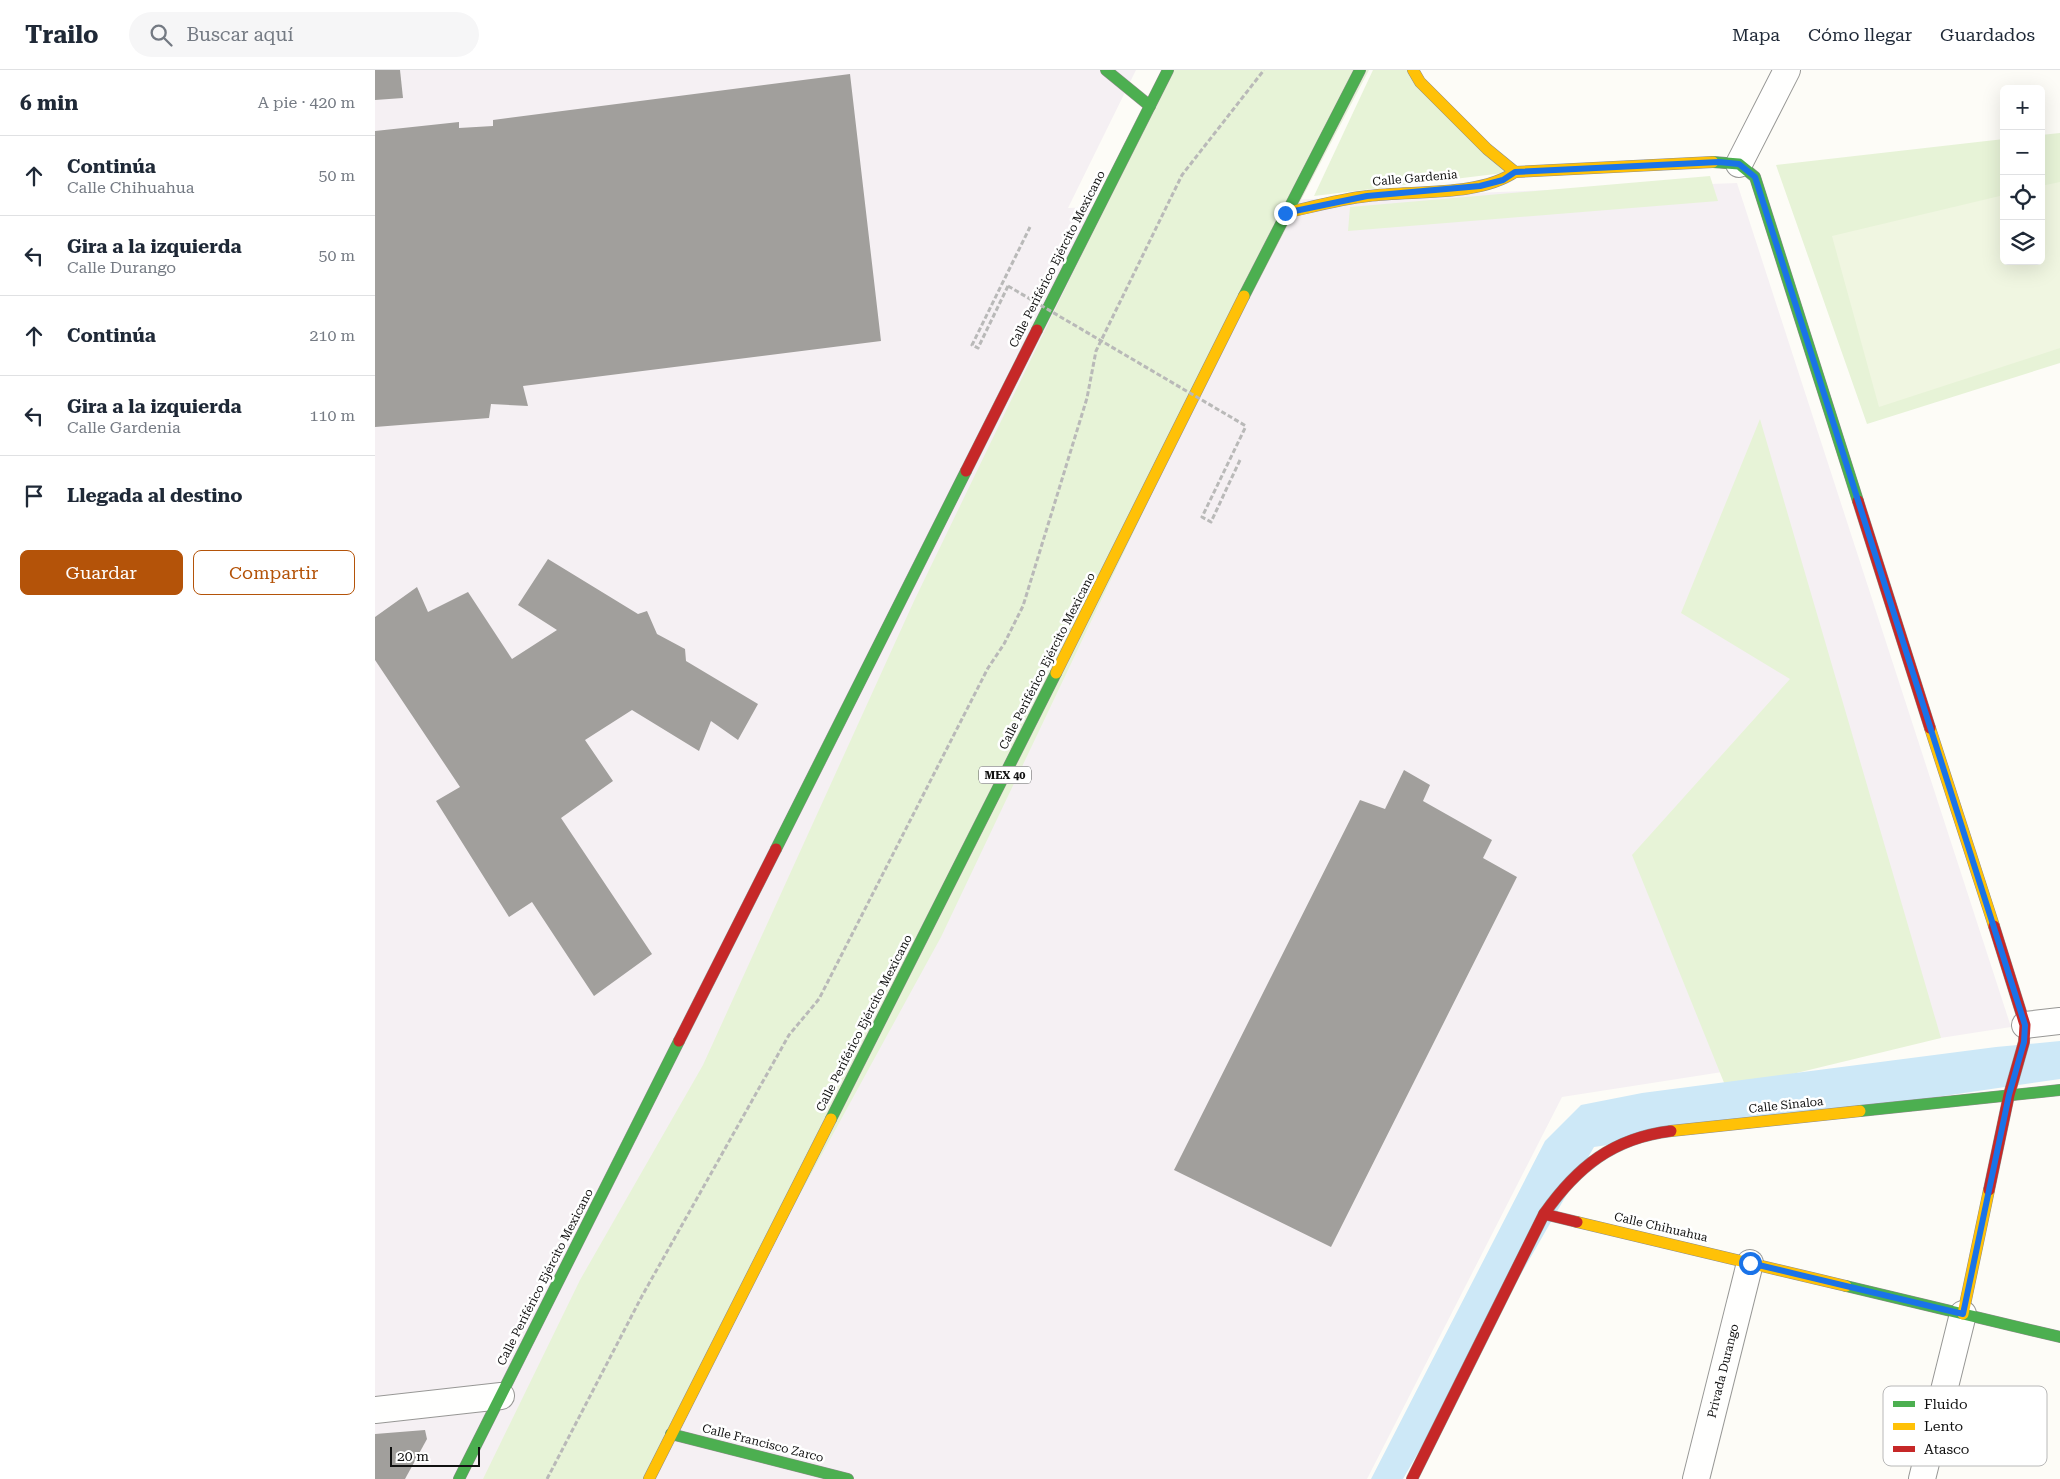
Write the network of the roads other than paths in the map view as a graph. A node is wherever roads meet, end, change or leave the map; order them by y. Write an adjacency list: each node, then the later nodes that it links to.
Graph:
1 (1107, 70): 6 (main road)
2 (1168, 70): 6 (main road, Calle Periférico Ejército Mexicano)
3 (1360, 70): 9 (main road, Calle Periférico Ejército Mexicano / MEX 40)
4 (1413, 70): 8 (main road)
5 (1787, 70): 7 (street)
6 (1150, 106): 19 (main road, Calle Periférico Ejército Mexicano)
7 (1739, 164): 8 (main road, Calle Gardenia); 11 (main road)
8 (1515, 172): 9 (main road, Calle Gardenia)
9 (1285, 213): 21 (main road, Calle Periférico Ejército Mexicano / MEX 40)
10 (2060, 1022): 11 (street)
11 (2025, 1033): 13 (main road)
12 (2060, 1090): 13 (main road, Calle Sinaloa)
13 (2009, 1095): 14 (main road, Calle Sinaloa); 16 (main road)
14 (1544, 1214): 15 (main road, Calle Chihuahua); 26 (main road)
15 (1750, 1263): 16 (main road, Calle Chihuahua); 27 (street, Privada Durango)
16 (1963, 1314): 17 (main road, Calle Chihuahua); 18 (street)
17 (2060, 1337)
18 (1945, 1386)
19 (501, 1396): 20 (street); 23 (main road, Calle Periférico Ejército Mexicano)
20 (375, 1410)
21 (671, 1434): 24 (main road, Calle Periférico Ejército Mexicano / MEX 40); 25 (main road, Calle Francisco Zarco)
22 (1924, 1466): 28 (street)
23 (459, 1479)
24 (649, 1479)
25 (847, 1479)
26 (1412, 1479)
27 (1696, 1479)
28 (1921, 1479)

